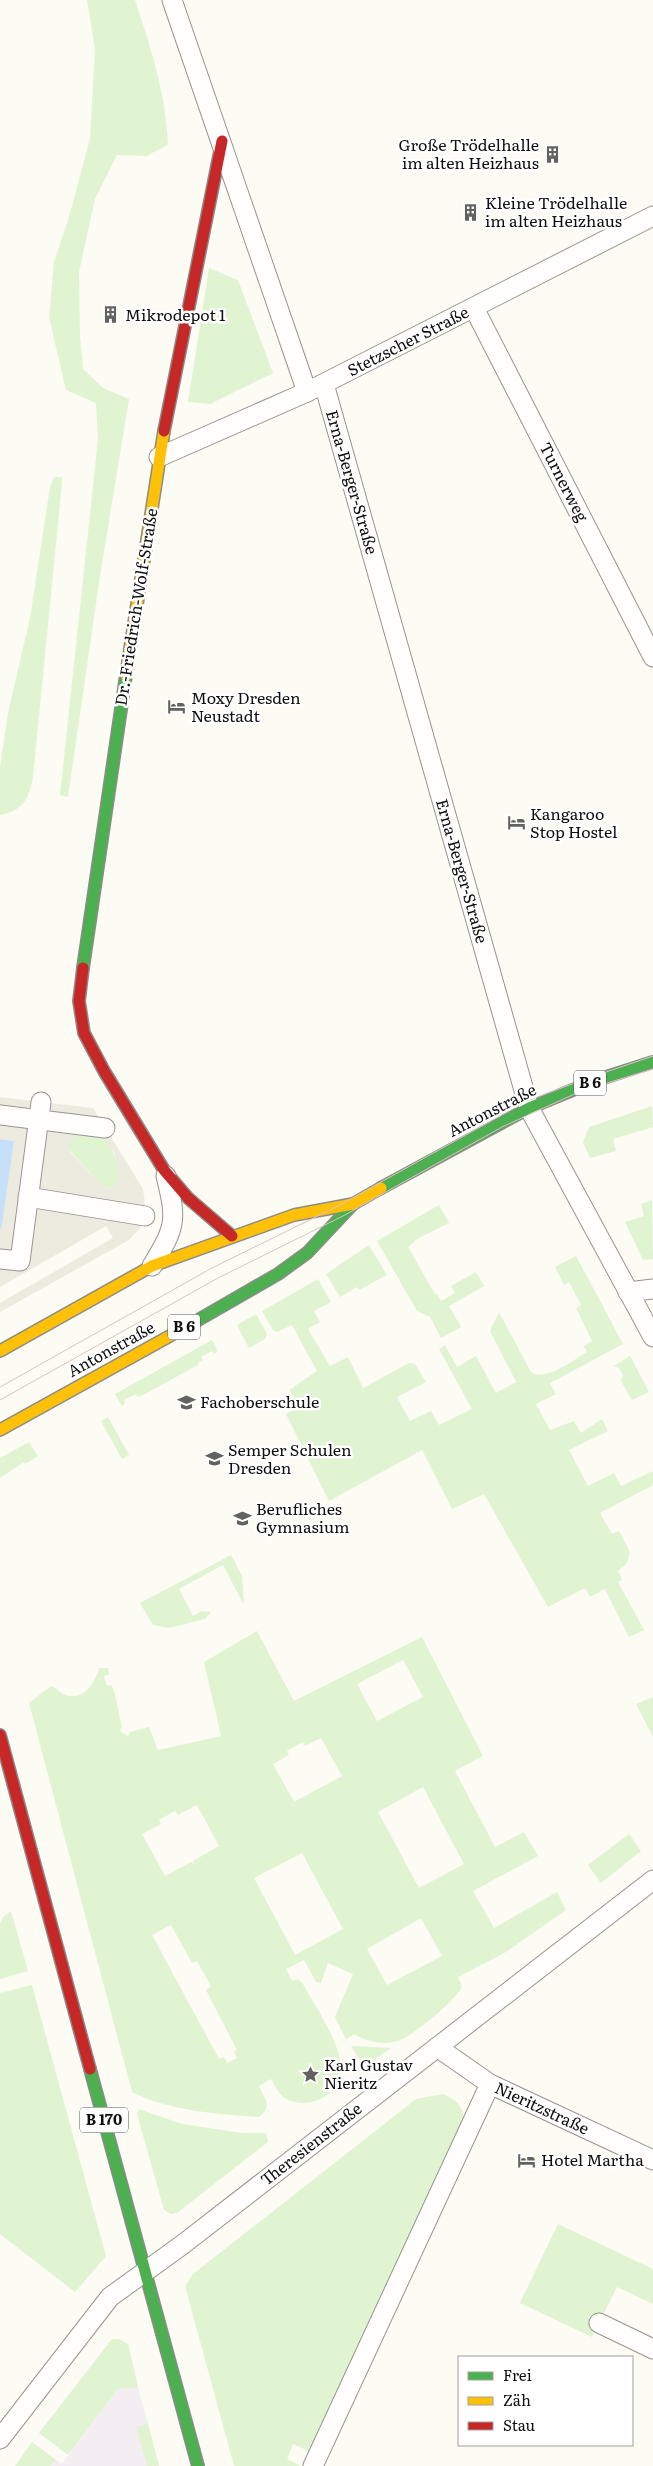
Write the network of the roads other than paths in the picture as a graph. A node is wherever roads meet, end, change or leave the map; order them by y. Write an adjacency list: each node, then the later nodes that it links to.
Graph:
1 (172, 0): 2 (street)
2 (222, 141): 6 (street); 7 (main road, Dr.-Friedrich-Wolf-Straße)
3 (653, 216): 4 (street, Stetzscher Straße)
4 (474, 308): 5 (street, Stetzscher Straße); 8 (street, Turnerweg)
5 (324, 384): 6 (street, Stetzscher Straße); 10 (street, Erna-Berger-Straße)
6 (307, 392): 7 (street, Stetzscher Straße)
7 (159, 457): 14 (main road, Dr.-Friedrich-Wolf-Straße)
8 (653, 657)
9 (653, 1062): 10 (main road, Antonstraße / B 6)
10 (529, 1108): 16 (main road, Antonstraße / B 6); 22 (street, Erna-Berger-Straße)
11 (40, 1111): 12 (street); 13 (street); 15 (street)
12 (0, 1115)
13 (105, 1128)
14 (164, 1170): 18 (main road, Dr.-Friedrich-Wolf-Straße); 20 (street)
15 (28, 1197): 17 (street); 19 (street)
16 (353, 1204): 18 (main road, Antonstraße / B 6); 25 (main road, Antonstraße / B 6)
17 (145, 1216)
18 (232, 1236): 20 (main road, Antonstraße / B 6)
19 (0, 1259)
20 (152, 1266): 24 (main road, Antonstraße / B 6)
21 (653, 1289): 22 (street)
22 (628, 1292): 23 (street, Erna-Berger-Straße)
23 (653, 1337)
24 (0, 1351)
25 (0, 1430)
26 (0, 1734): 31 (main road, B 170)
27 (653, 1880): 28 (street, Theresienstraße)
28 (436, 2047): 29 (street, Nieritzstraße); 31 (street, Theresienstraße)
29 (490, 2084): 30 (street, Nieritzstraße); 36 (street)
30 (653, 2160)
31 (144, 2272): 34 (street, Theresienstraße); 35 (main road, B 170)
32 (599, 2323): 33 (street)
33 (641, 2350)
34 (0, 2439)
35 (198, 2466)
36 (313, 2466)

